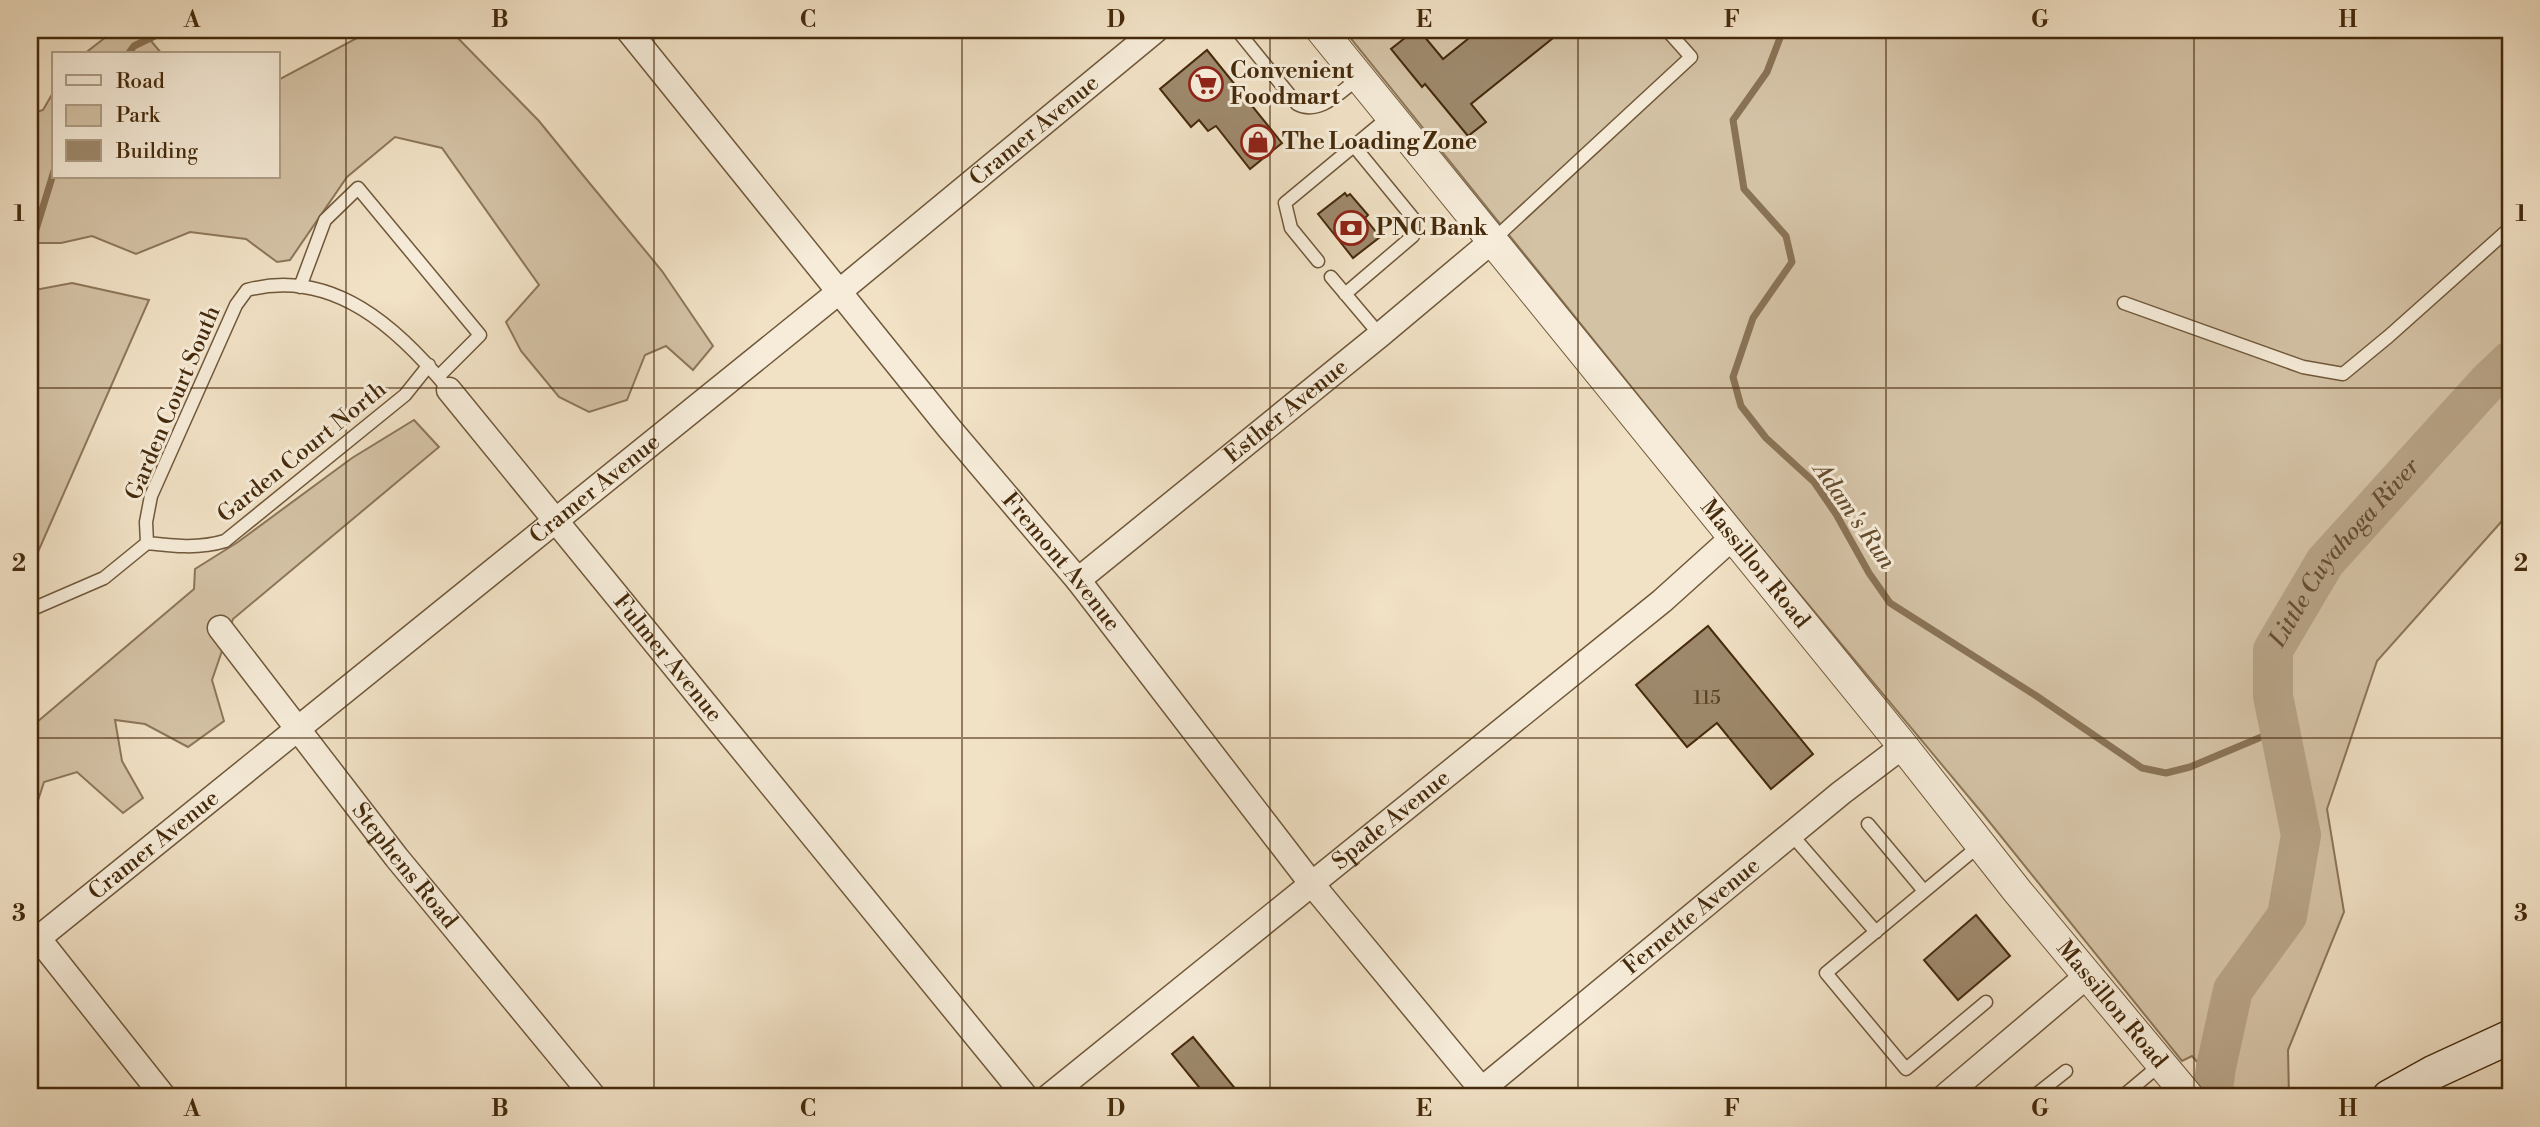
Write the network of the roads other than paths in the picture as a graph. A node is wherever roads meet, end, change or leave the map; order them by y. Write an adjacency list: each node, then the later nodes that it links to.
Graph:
1 (628, 30): 15 (street, Fremont Avenue)
2 (1156, 30): 15 (street, Cramer Avenue)
3 (1237, 30): 6 (lane)
4 (1321, 30): 6 (street, Massillon Road)
5 (1667, 30): 10 (lane)
6 (1360, 78): 7 (street, Massillon Road)
7 (1390, 116): 8 (lane); 10 (street, Massillon Road)
8 (1354, 146): 11 (lane); 16 (lane)
9 (2510, 228): 17 (lane)
10 (1492, 241): 18 (street, Esther Avenue); 22 (street, Massillon Road)
11 (1318, 261)
12 (1331, 277): 16 (lane)
13 (265, 285): 14 (lane, Fulmer Avenue); 23 (lane, Garden Court South)
14 (300, 287): 19 (lane, Fulmer Avenue); 20 (lane)
15 (840, 291): 21 (street, Cramer Avenue); 24 (street, Fremont Avenue)
16 (1345, 294): 18 (lane)
17 (2124, 303)
18 (1380, 335): 24 (street, Esther Avenue)
19 (429, 365): 20 (lane, Fulmer Avenue); 23 (lane, Garden Court North)
20 (444, 383): 21 (street, Fulmer Avenue)
21 (557, 519): 27 (street, Cramer Avenue); 45 (street, Fulmer Avenue)
22 (1732, 538): 28 (street, Massillon Road); 32 (street, Spade Avenue)
23 (147, 543): 25 (lane)
24 (1078, 580): 32 (street, Fremont Avenue)
25 (30, 610)
26 (220, 628): 27 (street, Stephens Road)
27 (300, 729): 35 (street, Cramer Avenue); 44 (street, Stephens Road)
28 (1903, 746): 30 (street, Fernette Avenue); 31 (street, Massillon Road)
29 (1868, 824): 33 (lane)
30 (1791, 834): 34 (lane); 41 (street, Fernette Avenue)
31 (1980, 845): 33 (lane); 36 (street, Massillon Road)
32 (1311, 883): 41 (street, Fremont Avenue); 46 (street, Spade Avenue)
33 (1924, 891): 34 (lane)
34 (1876, 932): 37 (lane)
35 (34, 942): 43 (street)
36 (2088, 975): 40 (street, Massillon Road); 42 (street)
37 (1986, 1002)
38 (2510, 1037): 49 (main road)
39 (2066, 1071): 47 (lane)
40 (2175, 1079): 48 (lane)
41 (1484, 1093)
42 (1946, 1095)
43 (164, 1097)
44 (594, 1097)
45 (1026, 1097)
46 (1048, 1097)
47 (2034, 1097)
48 (2124, 1097)
49 (2389, 1097)

